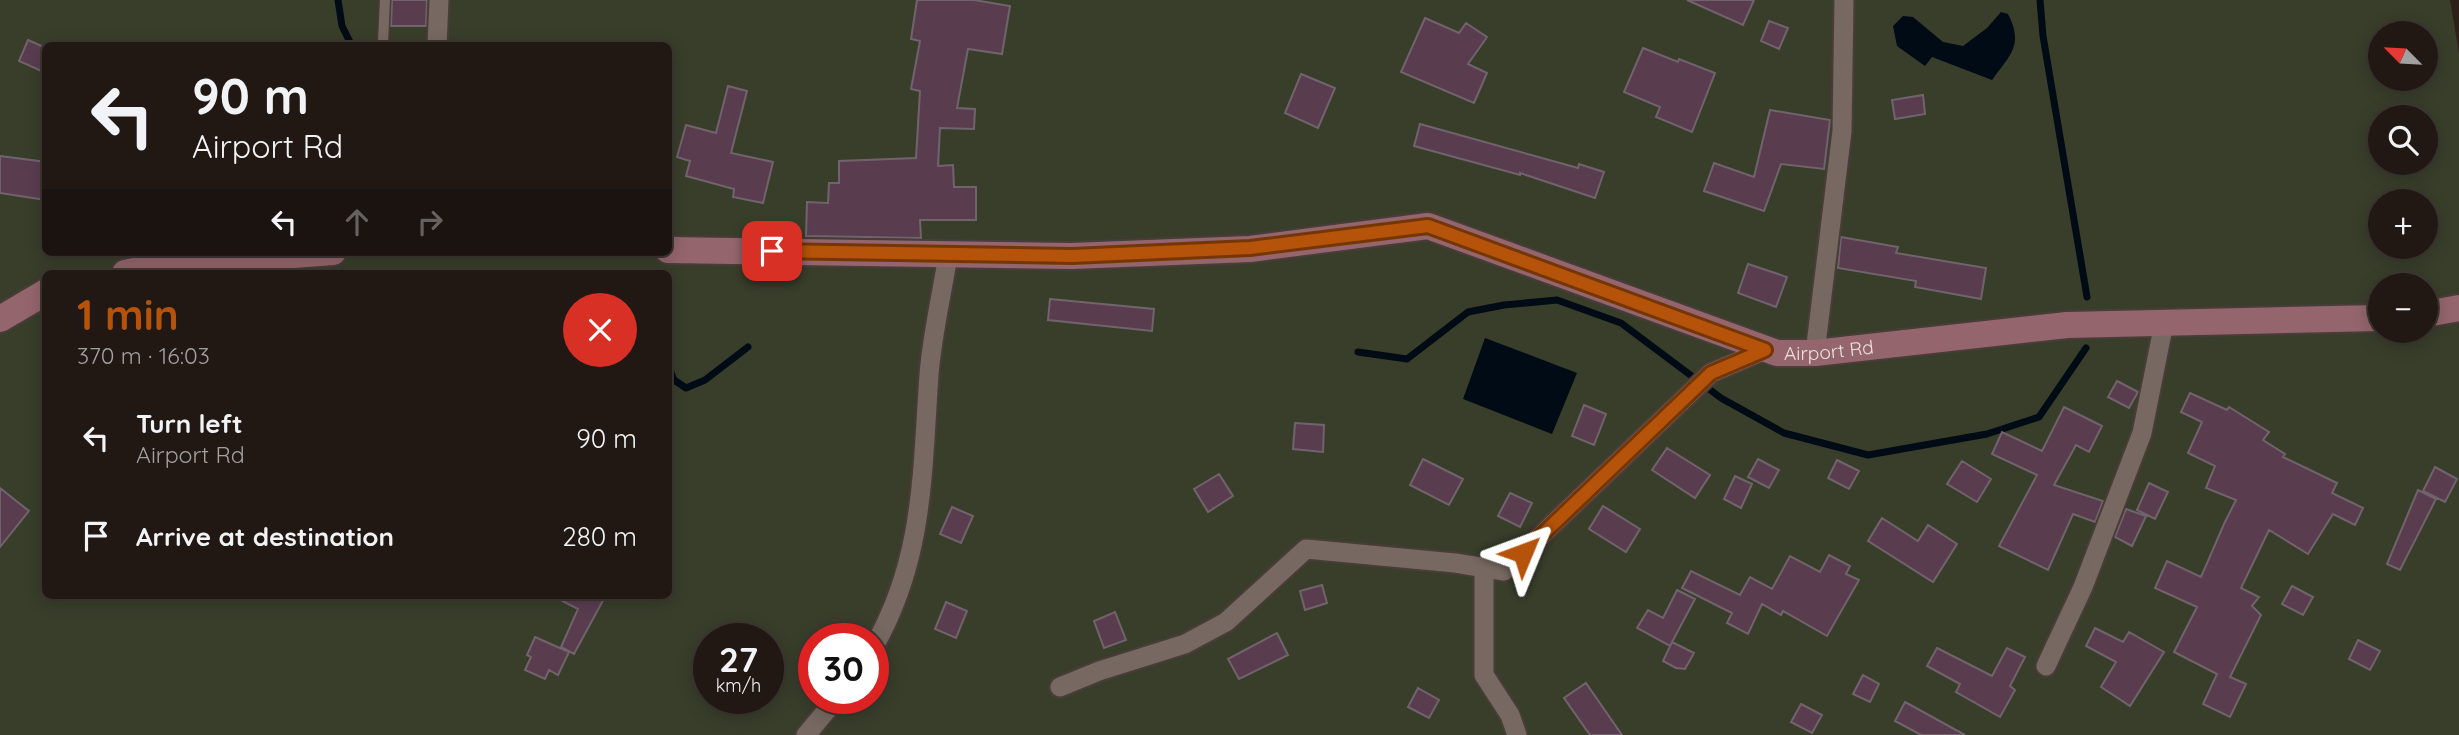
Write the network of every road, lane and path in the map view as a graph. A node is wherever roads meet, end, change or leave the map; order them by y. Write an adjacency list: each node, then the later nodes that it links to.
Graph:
1 (384, 0): 4 (lane)
2 (439, 0): 5 (street)
3 (1844, 0): 17 (street)
4 (383, 42)
5 (437, 42)
6 (672, 250): 7 (main road, Airport Rd)
7 (948, 255): 16 (main road, Airport Rd); 19 (street)
8 (280, 256): 9 (main road)
9 (138, 270)
10 (42, 294): 14 (main road)
11 (2459, 308): 12 (main road)
12 (2438, 312)
13 (2368, 318): 15 (main road, Airport Rd)
14 (0, 319)
15 (2164, 323): 17 (main road, Airport Rd); 20 (street)
16 (1765, 350): 17 (main road, Airport Rd); 18 (street)
17 (1815, 353)
18 (1484, 568): 21 (street); 24 (street)
19 (888, 623)
20 (2046, 666)
21 (1060, 687)
22 (824, 714): 23 (street)
23 (806, 735)
24 (1517, 735)

